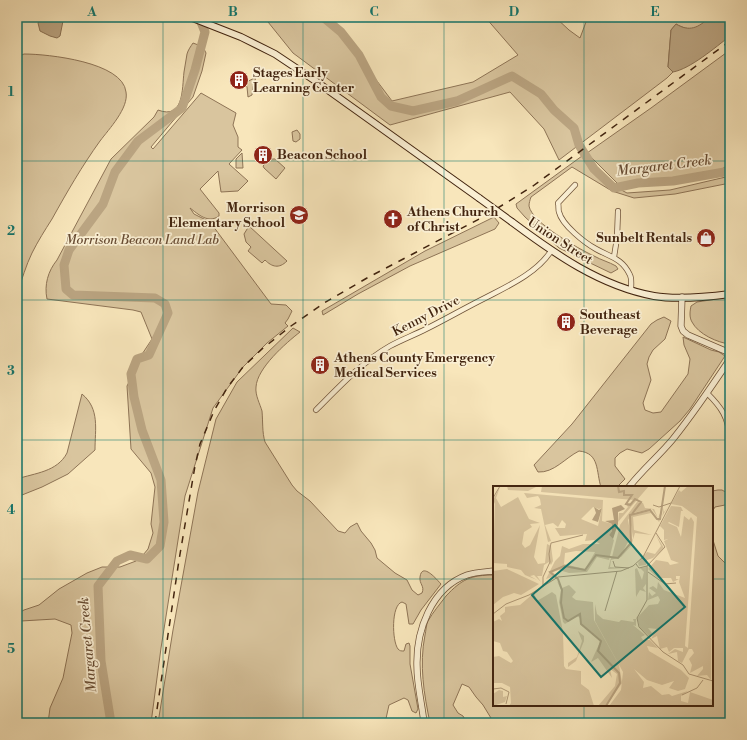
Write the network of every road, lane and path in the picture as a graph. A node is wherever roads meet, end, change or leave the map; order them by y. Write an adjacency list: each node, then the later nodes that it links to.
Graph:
1 (190, 17): 4 (main road, Union Street, bridge)
2 (575, 185): 5 (street)
3 (618, 211): 5 (street)
4 (551, 251): 6 (main road, Union Street); 12 (street, Kenny Drive)
5 (614, 257): 6 (street)
6 (631, 290): 8 (main road, Union Street)
7 (730, 294): 8 (main road, Union Street)
8 (682, 297): 9 (street)
9 (730, 354)
10 (730, 359): 11 (street)
11 (707, 394): 13 (street); 14 (street)
12 (316, 410)
13 (730, 438)
14 (630, 486)
15 (493, 571): 16 (street)
16 (424, 723)

